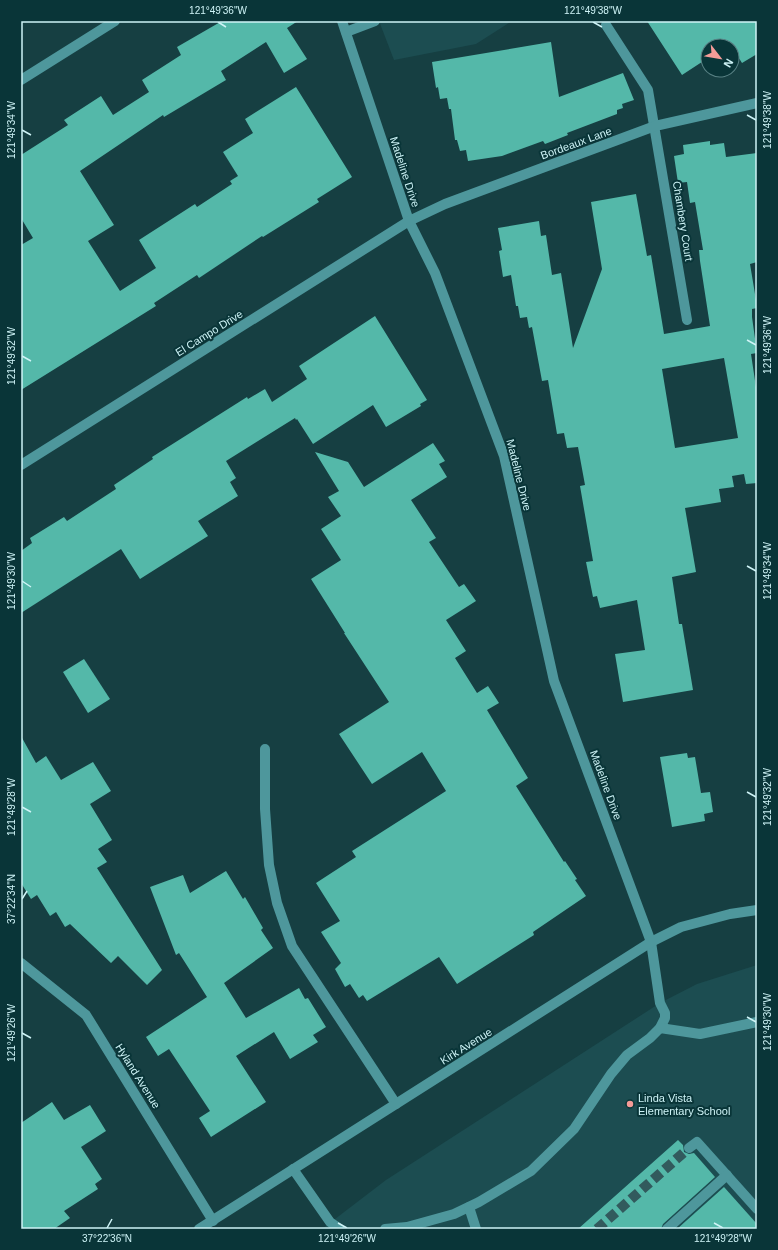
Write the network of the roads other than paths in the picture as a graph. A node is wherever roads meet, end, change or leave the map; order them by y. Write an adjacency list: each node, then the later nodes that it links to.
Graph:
1 (115, 21): 6 (street)
2 (342, 21): 5 (street, Madeline Drive)
3 (375, 21): 5 (street)
4 (606, 25): 8 (street, Chambery Court)
5 (346, 32): 9 (street, Madeline Drive)
6 (21, 80)
7 (757, 103): 8 (street, Bordeaux Lane)
8 (655, 126): 9 (street, Bordeaux Lane); 10 (street, Chambery Court)
9 (409, 221): 11 (street, El Campo Drive); 14 (street, Madeline Drive)
10 (687, 320)
11 (21, 465)
12 (265, 750): 18 (street)
13 (757, 910): 14 (street, Kirk Avenue)
14 (651, 942): 17 (street, Madeline Drive); 18 (street, Kirk Avenue)
15 (21, 964): 24 (street, Hyland Avenue)
16 (757, 1022): 17 (street)
17 (660, 1028): 22 (street)
18 (396, 1104): 20 (street, Kirk Avenue)
19 (689, 1148): 21 (street)
20 (293, 1169): 24 (street, Kirk Avenue); 26 (street)
21 (727, 1175): 23 (street); 29 (street)
22 (469, 1207): 27 (street); 28 (street)
23 (757, 1208)
24 (212, 1221): 25 (street, Kirk Avenue)
25 (199, 1229)
26 (340, 1229)
27 (385, 1229)
28 (476, 1229)
29 (667, 1229)

